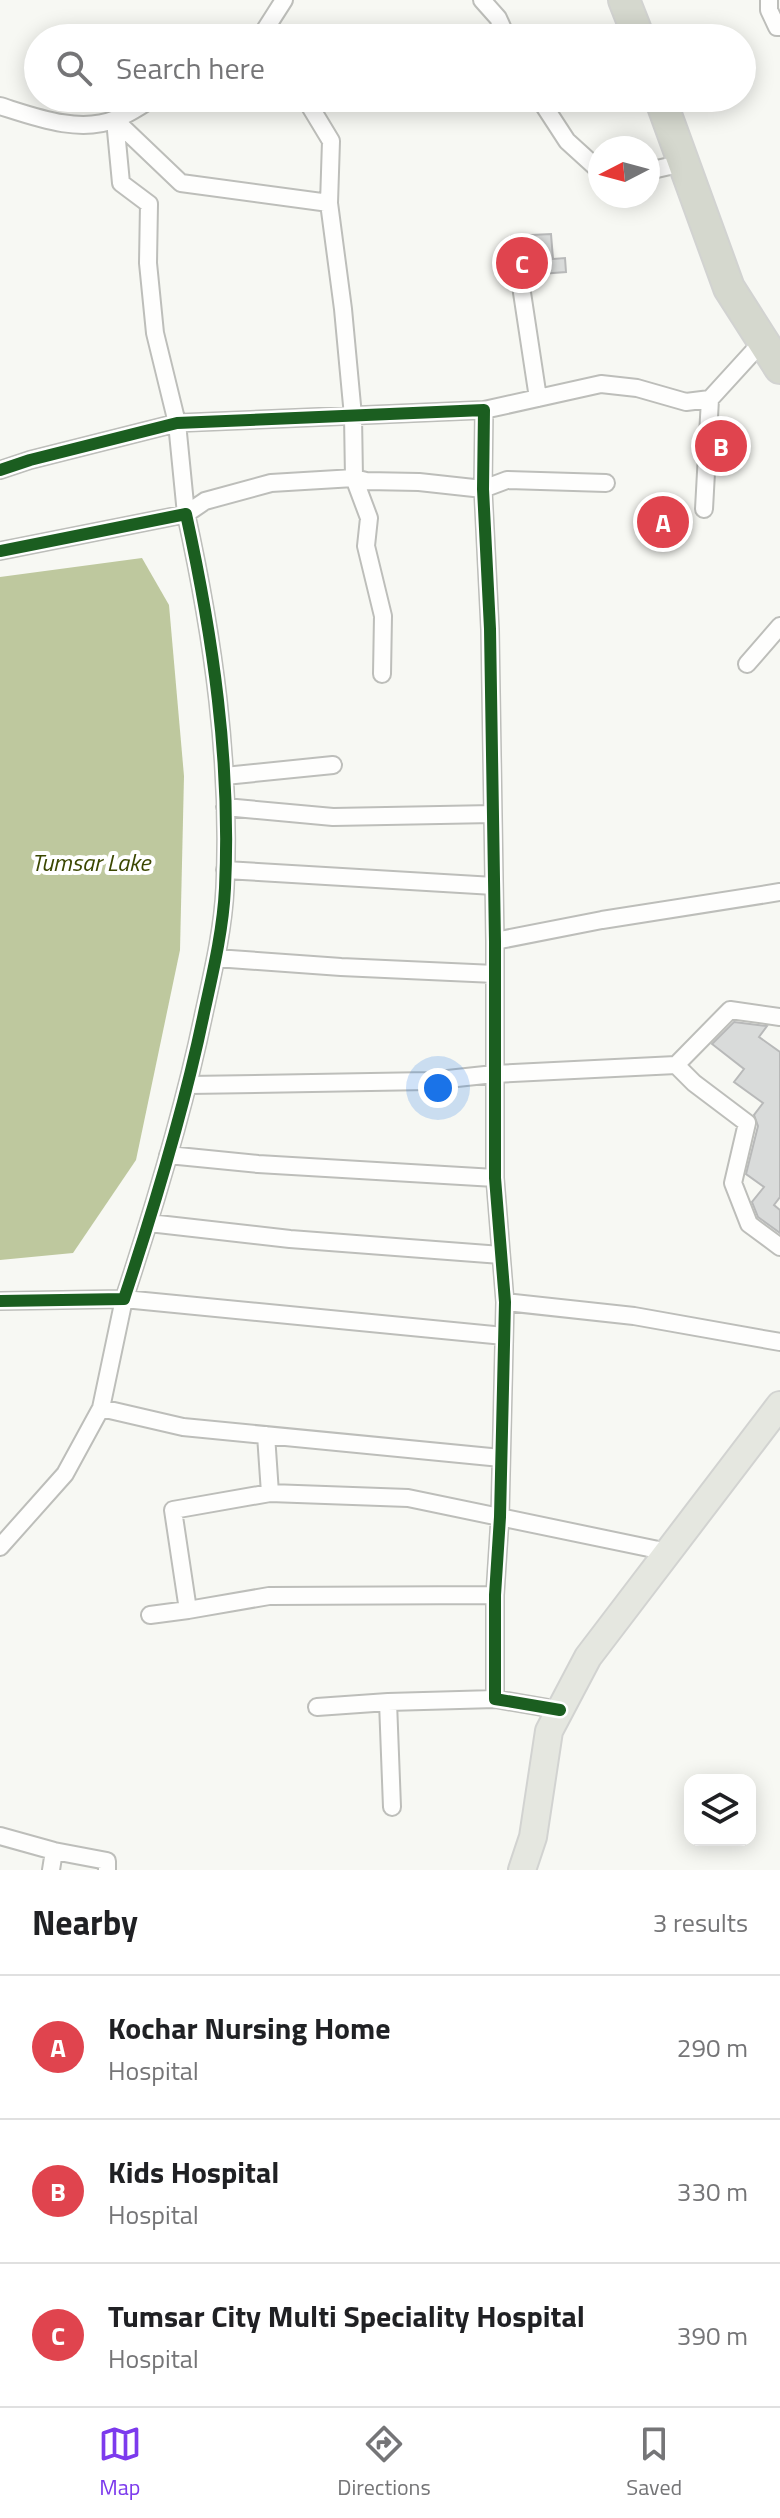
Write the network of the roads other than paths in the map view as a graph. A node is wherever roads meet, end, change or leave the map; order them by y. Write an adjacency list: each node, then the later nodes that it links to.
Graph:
1 (284, 0): 5 (street)
2 (482, 0): 6 (street)
3 (624, 0): 7 (highway)
4 (769, 0): 8 (street)
5 (268, 24)
6 (501, 24)
7 (633, 24)
8 (780, 27)
9 (0, 106): 14 (street)
10 (129, 112): 14 (street)
11 (313, 112): 18 (street)
12 (548, 112): 15 (street)
13 (665, 112): 16 (highway)
14 (115, 120): 18 (street); 26 (street)
15 (588, 160)
16 (683, 163): 17 (street); 20 (highway)
17 (660, 168)
18 (329, 203): 25 (street)
19 (521, 286): 22 (street)
20 (771, 338): 21 (highway); 23 (street)
21 (780, 368)
22 (538, 398): 23 (street); 24 (street)
23 (710, 399): 31 (street)
24 (484, 410): 25 (street); 30 (street)
25 (353, 416): 26 (street); 28 (street)
26 (177, 423): 27 (street); 32 (street)
27 (0, 470)
28 (354, 478): 30 (street); 32 (street); 36 (street)
29 (606, 483): 30 (street)
30 (483, 489): 40 (street)
31 (704, 509)
32 (186, 514): 33 (street); 38 (street)
33 (0, 551)
34 (780, 626): 35 (street)
35 (747, 664)
36 (382, 674)
37 (333, 765): 38 (street)
38 (225, 776): 39 (street)
39 (225, 807): 40 (street); 41 (street)
40 (493, 814): 42 (street)
41 (225, 870): 42 (street); 45 (street)
42 (494, 886): 44 (street)
43 (780, 892): 44 (street)
44 (495, 941): 46 (street)
45 (216, 958): 46 (street); 50 (street)
46 (495, 974): 49 (street)
47 (780, 1017): 48 (street)
48 (676, 1065): 49 (street); 54 (street)
49 (494, 1074): 50 (street); 52 (street)
50 (189, 1085): 51 (street)
51 (168, 1155): 52 (street); 53 (street)
52 (495, 1178): 55 (street)
53 (149, 1223): 55 (street); 56 (street)
54 (780, 1247)
55 (501, 1255): 58 (street)
56 (124, 1299): 57 (street); 59 (street); 62 (street)
57 (0, 1301)
58 (505, 1302): 59 (street); 60 (street)
59 (504, 1336): 64 (street)
60 (780, 1342)
61 (780, 1405): 68 (main road)
62 (101, 1408): 63 (street); 67 (street)
63 (266, 1435): 64 (street); 65 (street)
64 (501, 1458): 66 (street)
65 (270, 1493): 66 (street); 70 (street)
66 (500, 1517): 68 (street); 69 (street)
67 (0, 1547)
68 (668, 1552): 75 (main road)
69 (495, 1595): 70 (street); 72 (street)
70 (188, 1610): 71 (street)
71 (150, 1615)
72 (495, 1699): 73 (street); 75 (street)
73 (388, 1702): 74 (street); 76 (street)
74 (317, 1707)
75 (560, 1710): 81 (main road)
76 (392, 1807)
77 (0, 1836): 78 (street)
78 (54, 1851): 79 (street); 80 (street)
79 (51, 1870)
80 (107, 1870)
81 (522, 1870)

